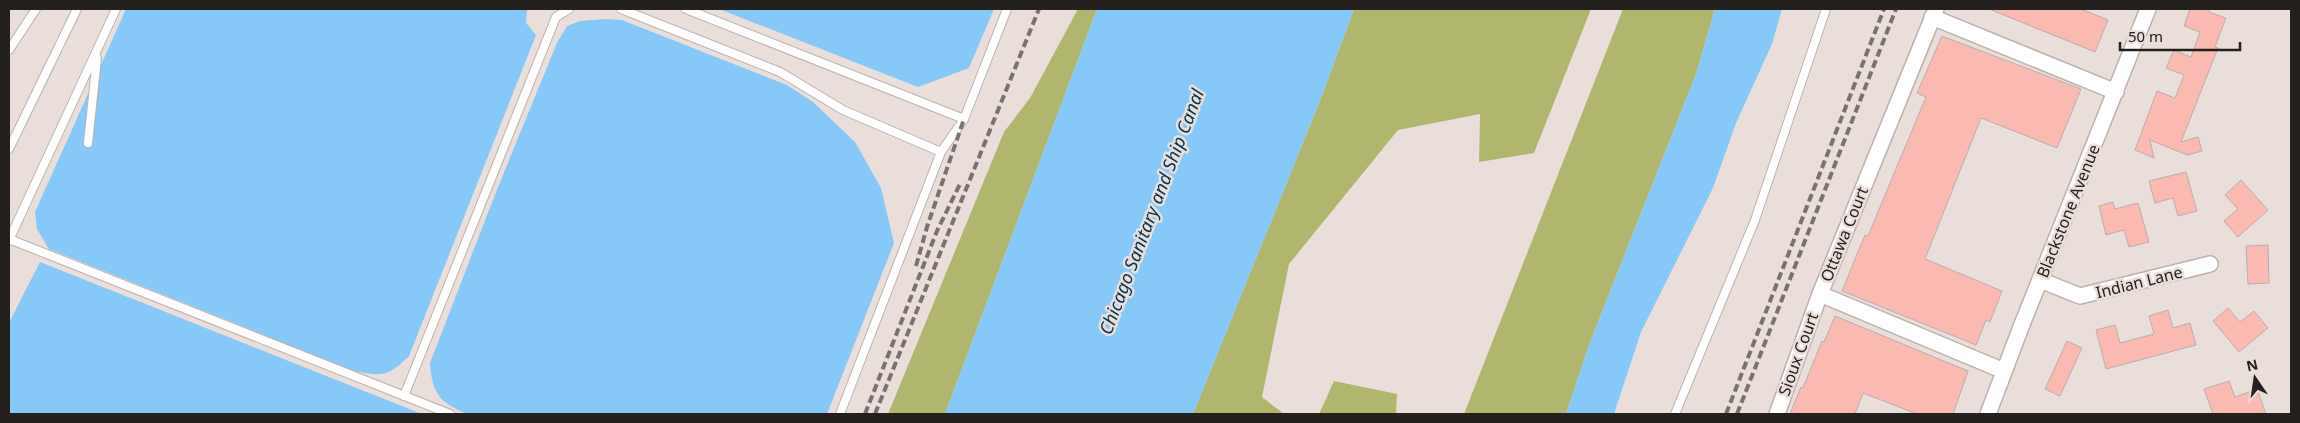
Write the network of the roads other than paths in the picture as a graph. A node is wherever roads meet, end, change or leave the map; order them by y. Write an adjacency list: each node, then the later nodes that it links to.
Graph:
1 (36, 9): 11 (lane)
2 (75, 9): 16 (lane)
3 (116, 9): 12 (lane)
4 (569, 9): 23 (lane)
5 (621, 9): 17 (lane)
6 (686, 9): 14 (lane)
7 (1007, 9): 14 (lane)
8 (1826, 9): 26 (lane)
9 (2148, 9): 13 (street, Blackstone Avenue)
10 (1934, 13): 13 (street); 21 (street, Ottawa Court)
11 (9, 50)
12 (98, 51): 15 (lane); 18 (lane)
13 (2116, 92): 20 (street, Blackstone Avenue)
14 (964, 119): 17 (lane)
15 (88, 143)
16 (9, 149)
17 (941, 152): 25 (lane)
18 (9, 240): 23 (lane)
19 (2210, 264): 20 (street, Indian Lane)
20 (2040, 280): 22 (street, Blackstone Avenue)
21 (1820, 294): 22 (street, Ottawa Court); 27 (street, Sioux Court)
22 (2004, 371): 28 (street, Blackstone Avenue)
23 (404, 396): 24 (lane)
24 (450, 414)
25 (840, 414)
26 (1674, 414)
27 (1777, 414)
28 (1988, 414)

